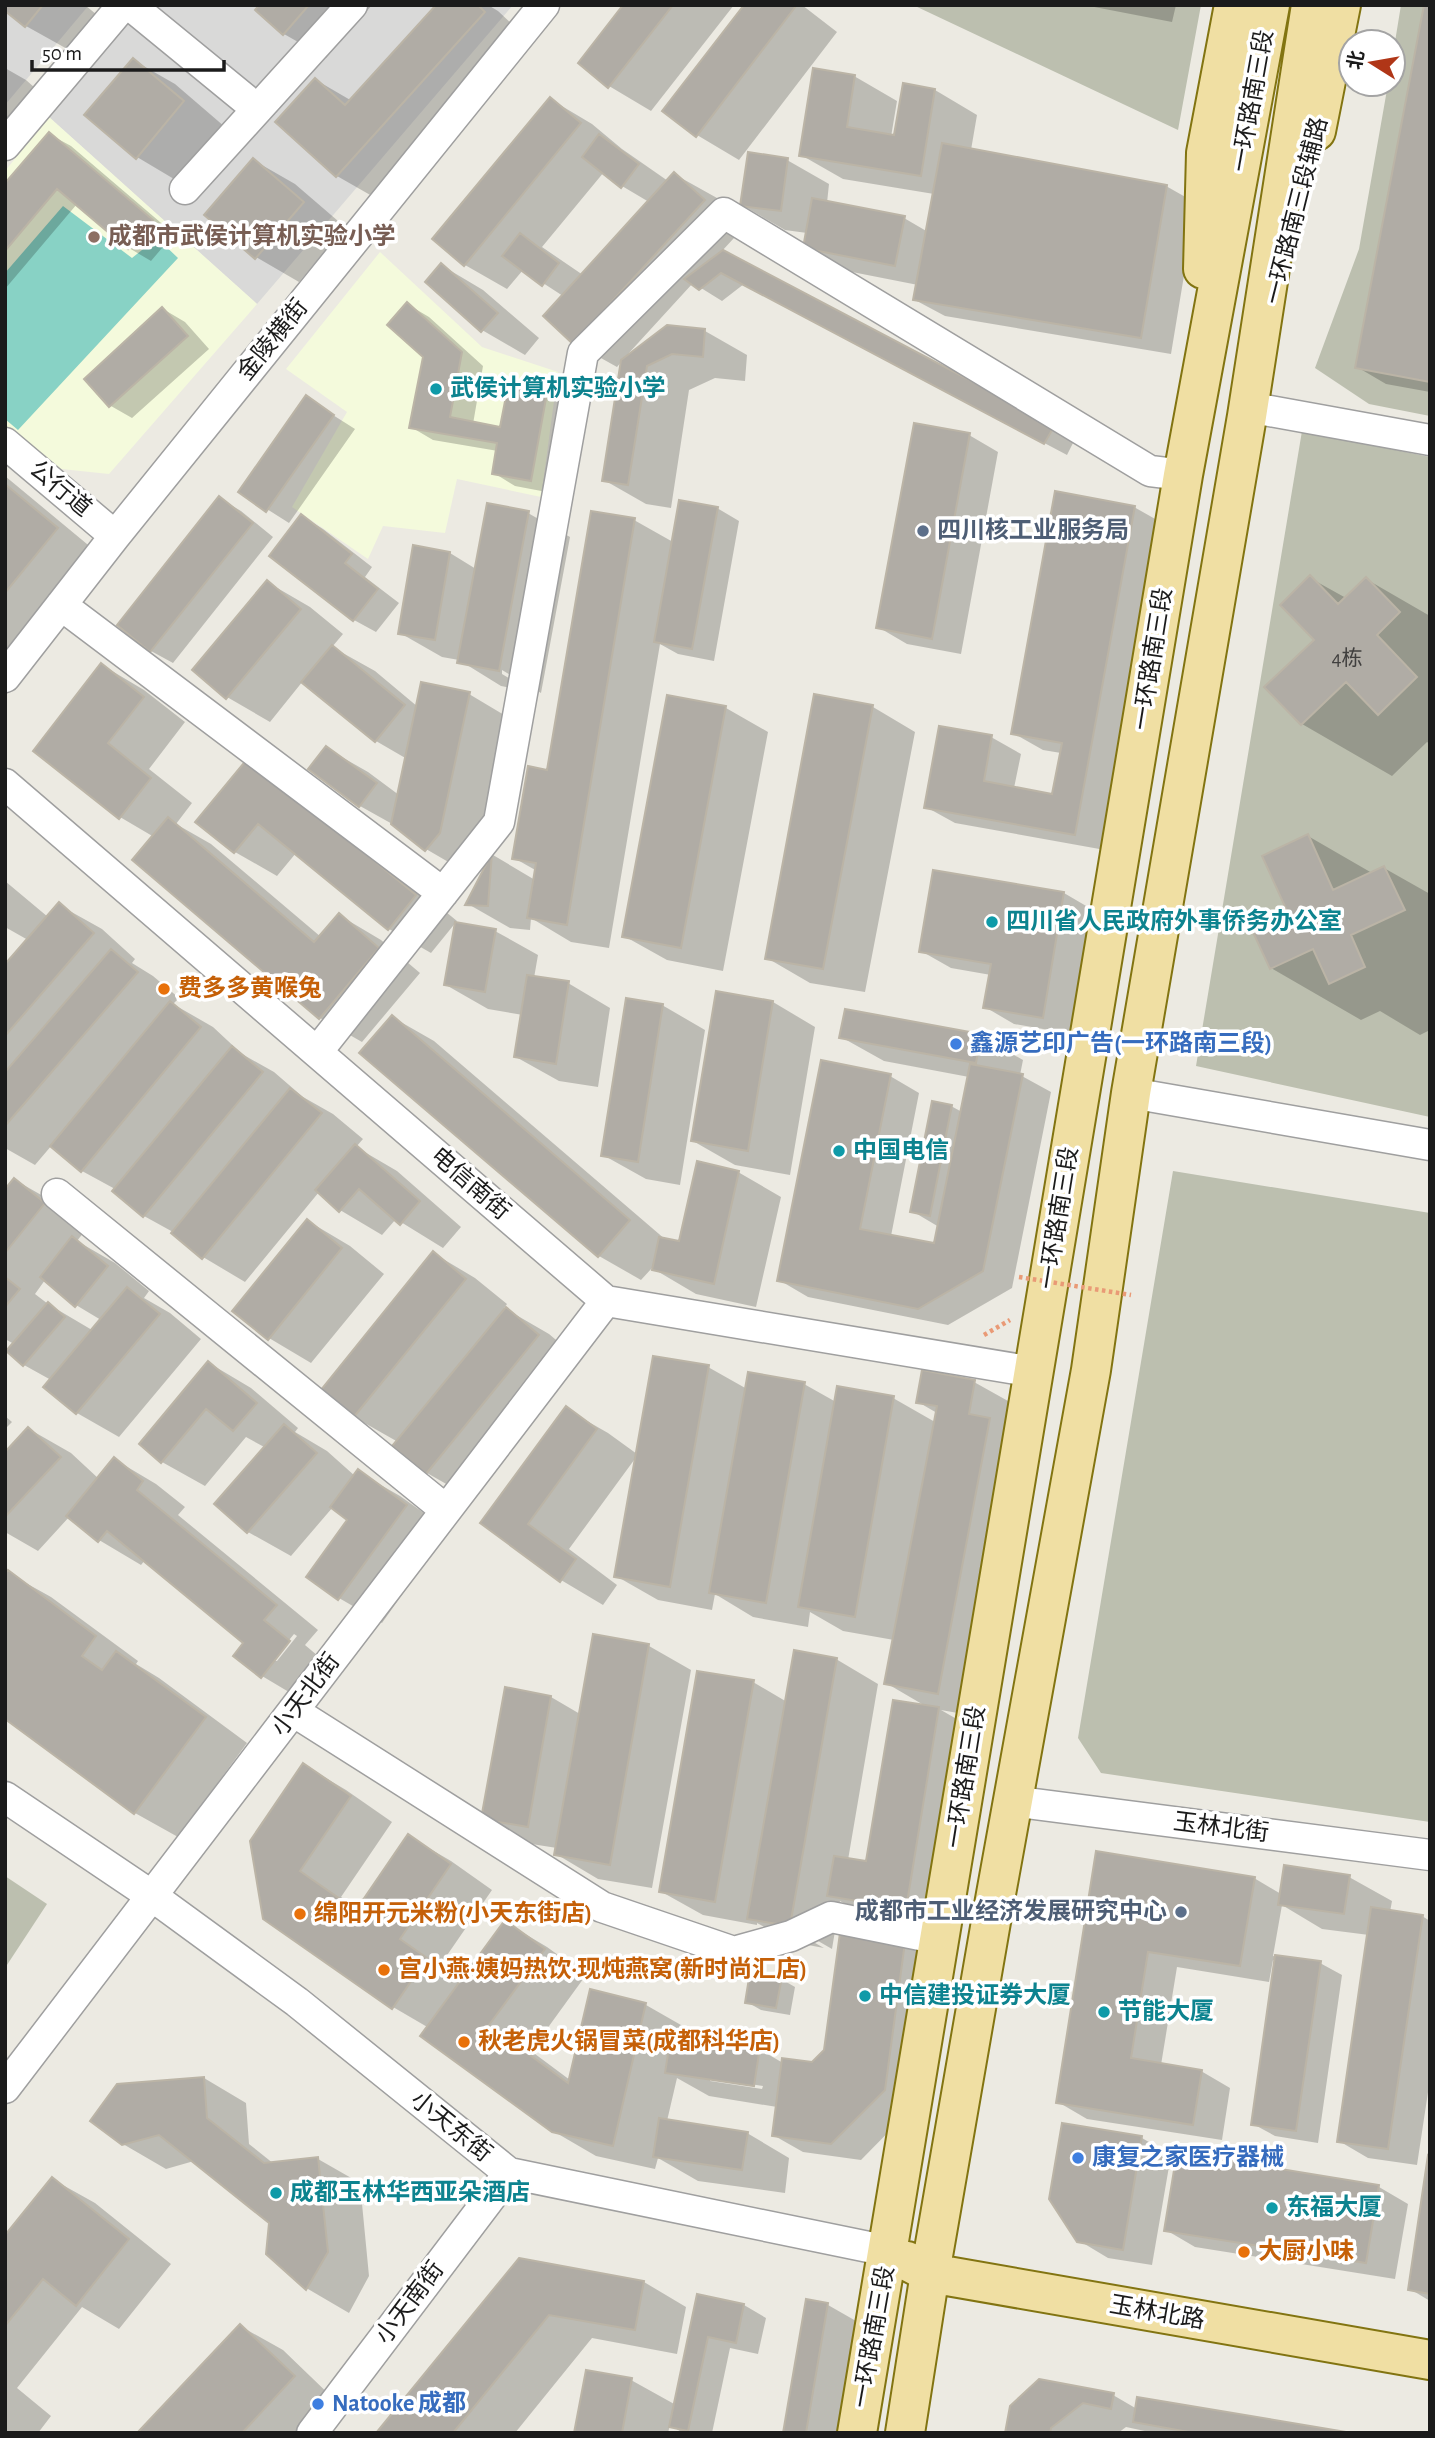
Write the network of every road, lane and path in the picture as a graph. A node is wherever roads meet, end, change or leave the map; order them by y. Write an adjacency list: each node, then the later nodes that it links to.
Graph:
1 (123, 5): 10 (street)
2 (130, 5): 9 (street)
3 (352, 5): 9 (street)
4 (544, 5): 18 (street, 金陵横街)
5 (1234, 5): 12 (main road)
6 (1270, 5): 12 (main road, 一环路南三段)
7 (1311, 5): 13 (main road, 一环路南三段)
8 (1341, 5): 13 (main road, 一环路南三段辅路)
9 (257, 109): 11 (street)
10 (5, 145)
11 (185, 188)
12 (1201, 383): 17 (main road, 一环路南三段)
13 (1255, 413): 14 (street); 24 (main road, 一环路南三段)
14 (1430, 440)
15 (5, 443): 18 (street, 公行道)
16 (5, 460): 18 (street, 公行道)
17 (1183, 475): 22 (street); 32 (main road, 一环路南三段)
18 (111, 541): 19 (street, 金陵横街)
19 (61, 605): 20 (street, 金陵横街); 22 (street)
20 (5, 677)
21 (5, 784): 23 (street, 电信南街)
22 (443, 893): 23 (street)
23 (317, 1052): 29 (street, 电信南街)
24 (1130, 1093): 25 (street); 36 (main road, 一环路南三段)
25 (1430, 1145)
26 (57, 1194): 33 (street)
27 (1017, 1287): 28 (path, bridge)
28 (1131, 1295)
29 (606, 1301): 32 (street); 33 (street, 小天北街)
30 (1013, 1309): 31 (path)
31 (979, 1339)
32 (1034, 1372): 40 (main road, 一环路南三段)
33 (446, 1510): 34 (street, 小天北街)
34 (293, 1711): 38 (street, 小天北街); 40 (street)
35 (5, 1797): 38 (street, 小天东街)
36 (1012, 1801): 37 (street, 玉林北街); 39 (main road, 一环路南三段)
37 (1430, 1855)
38 (152, 1896): 41 (street, 小天北街); 42 (street, 小天东街)
39 (992, 1916): 40 (main road); 44 (main road, 一环路南三段)
40 (942, 1923): 43 (main road, 一环路南三段)
41 (5, 2088)
42 (509, 2173): 43 (street, 小天东街); 46 (street, 小天南街)
43 (888, 2251): 44 (main road, 玉林北路); 47 (main road, 一环路南三段)
44 (930, 2273): 45 (main road, 玉林北路); 48 (main road, 一环路南三段)
45 (1430, 2360)
46 (312, 2433)
47 (858, 2433)
48 (905, 2433)

